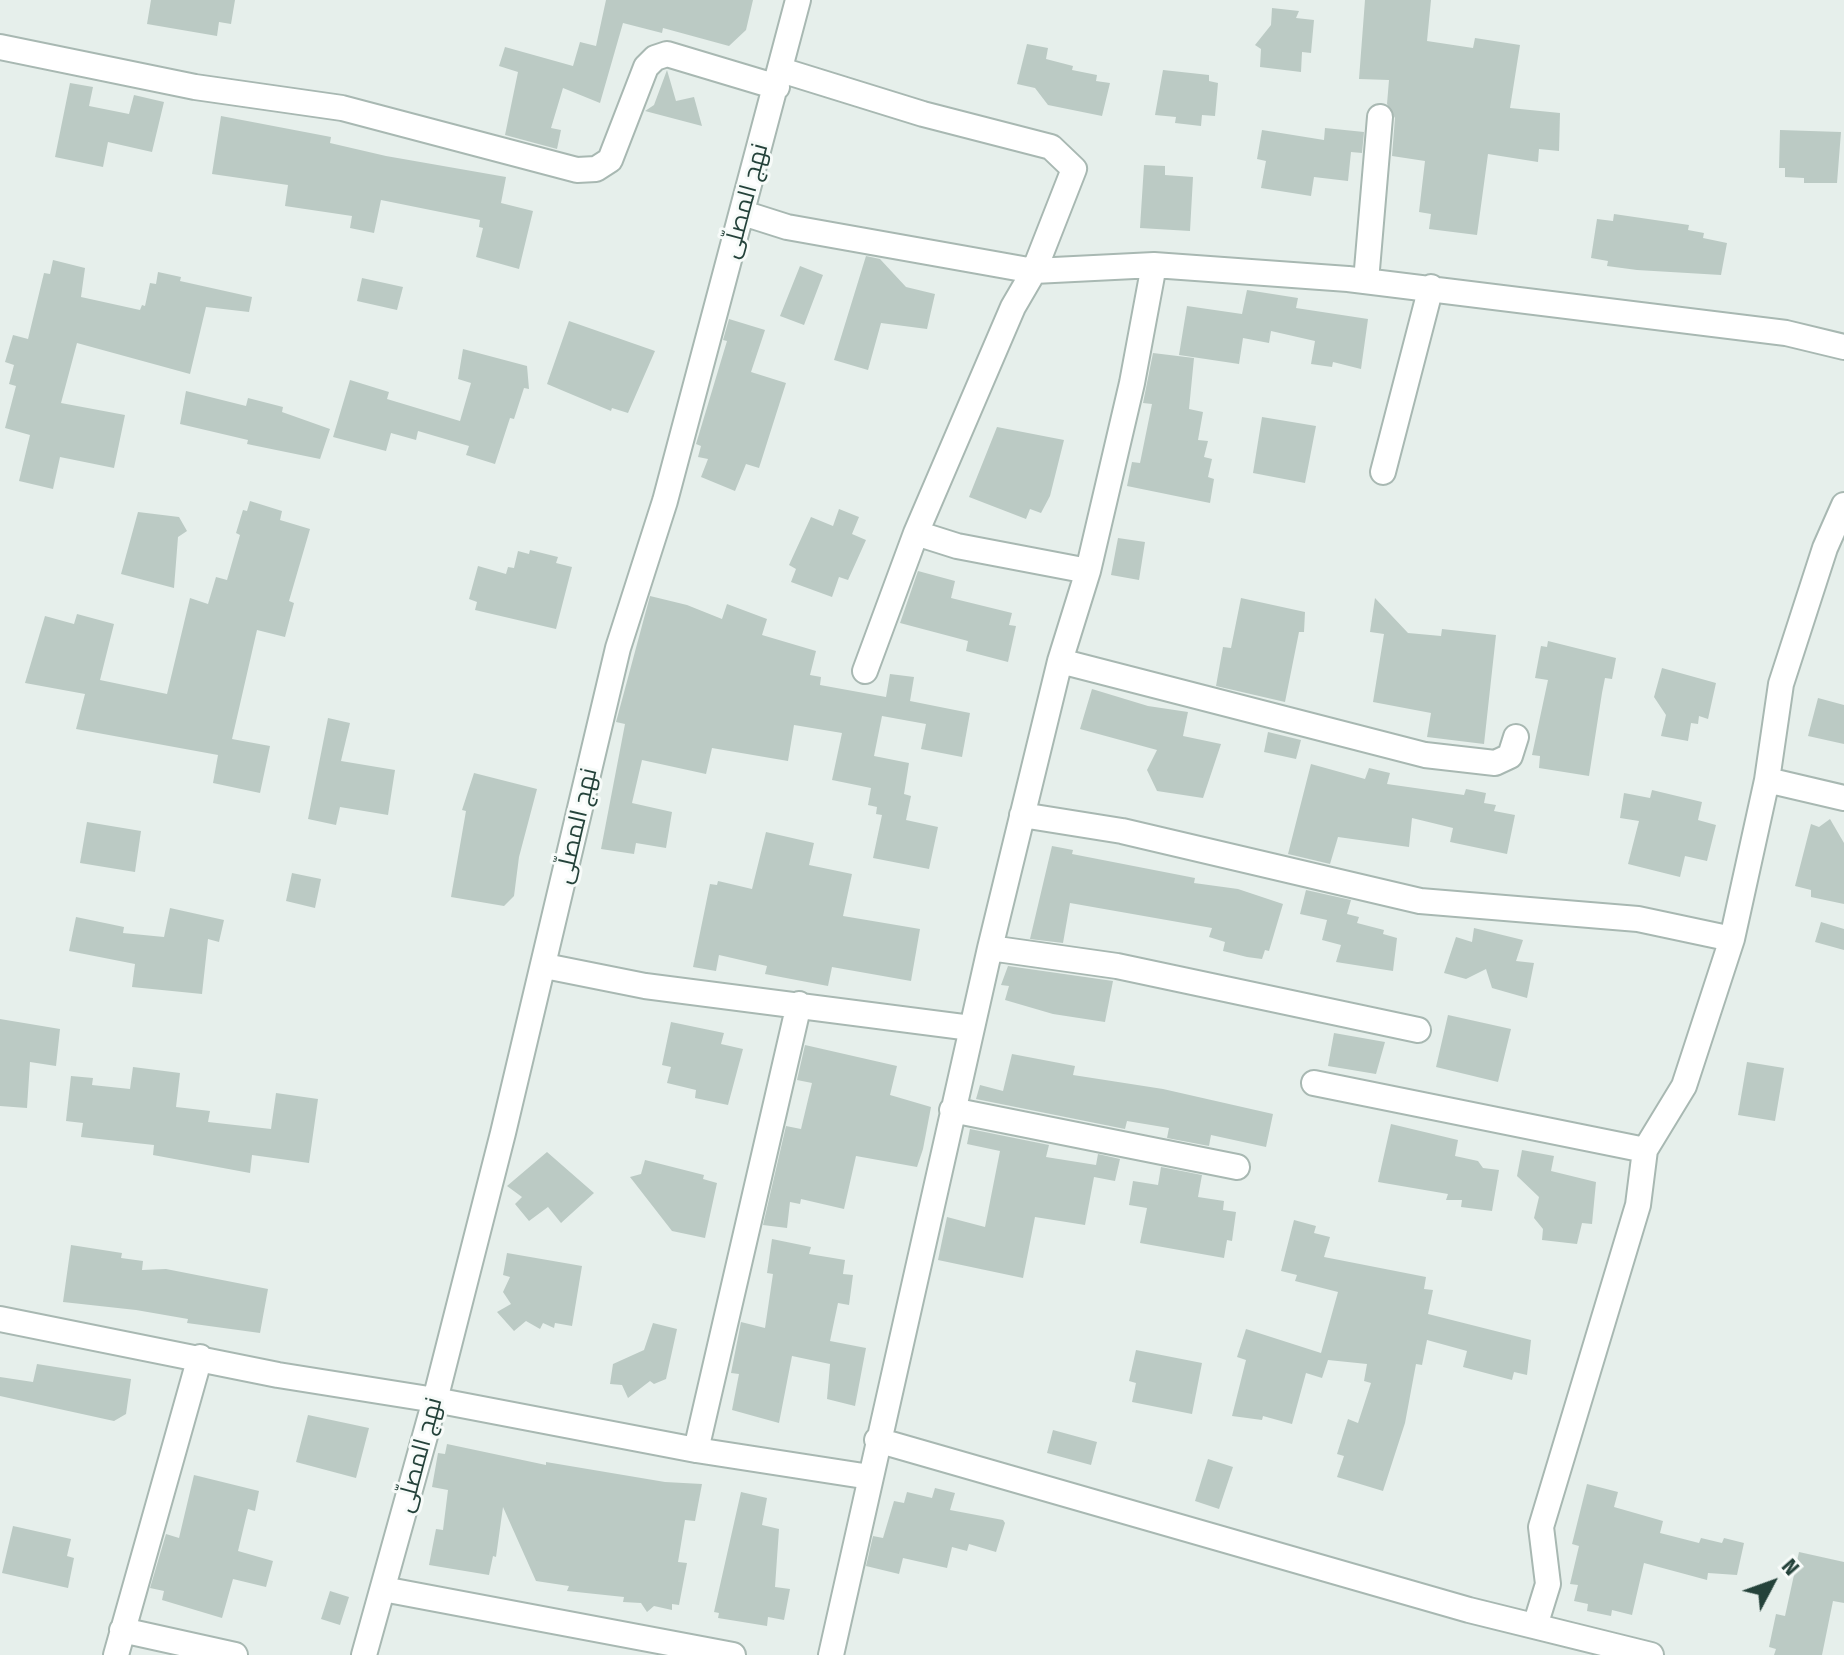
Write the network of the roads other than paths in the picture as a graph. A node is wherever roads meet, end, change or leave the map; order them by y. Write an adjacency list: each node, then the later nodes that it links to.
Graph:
1 (798, 0): 3 (street, نهج المصلّى)
2 (0, 47): 3 (street)
3 (779, 78): 5 (street, نهج المصلّى); 7 (street)
4 (1380, 117): 8 (street)
5 (743, 213): 7 (street); 23 (street, نهج المصلّى)
6 (1154, 265): 7 (street); 8 (street); 14 (street)
7 (1034, 271): 13 (street)
8 (1366, 281): 9 (street)
9 (1431, 287): 10 (street); 11 (street)
10 (1844, 347)
11 (1383, 472)
12 (1844, 505): 18 (street)
13 (916, 533): 14 (street); 16 (street)
14 (1088, 571): 15 (street)
15 (1060, 661): 17 (street); 20 (street)
16 (865, 671)
17 (1516, 737)
18 (1767, 780): 19 (street); 21 (street)
19 (1844, 798)
20 (1022, 815): 21 (street); 22 (street)
21 (1732, 939): 29 (street)
22 (990, 948): 25 (street); 26 (street)
23 (545, 966): 24 (street); 33 (street, نهج المصلّى)
24 (799, 1004): 25 (street); 35 (street)
25 (971, 1028): 28 (street)
26 (1418, 1030)
27 (1314, 1083): 29 (street)
28 (952, 1110): 30 (street); 34 (street)
29 (1645, 1150): 38 (street)
30 (1237, 1167)
31 (0, 1319): 32 (street)
32 (200, 1357): 33 (street); 39 (street)
33 (435, 1400): 35 (street); 37 (street, نهج المصلّى)
34 (877, 1440): 36 (street); 38 (street)
35 (696, 1450): 36 (street)
36 (870, 1477): 44 (street)
37 (383, 1589): 42 (street, نهج المصلّى); 43 (street)
38 (1535, 1626): 45 (street)
39 (122, 1630): 40 (street); 41 (street)
40 (116, 1655)
41 (235, 1655)
42 (364, 1655)
43 (733, 1655)
44 (831, 1655)
45 (1651, 1655)

